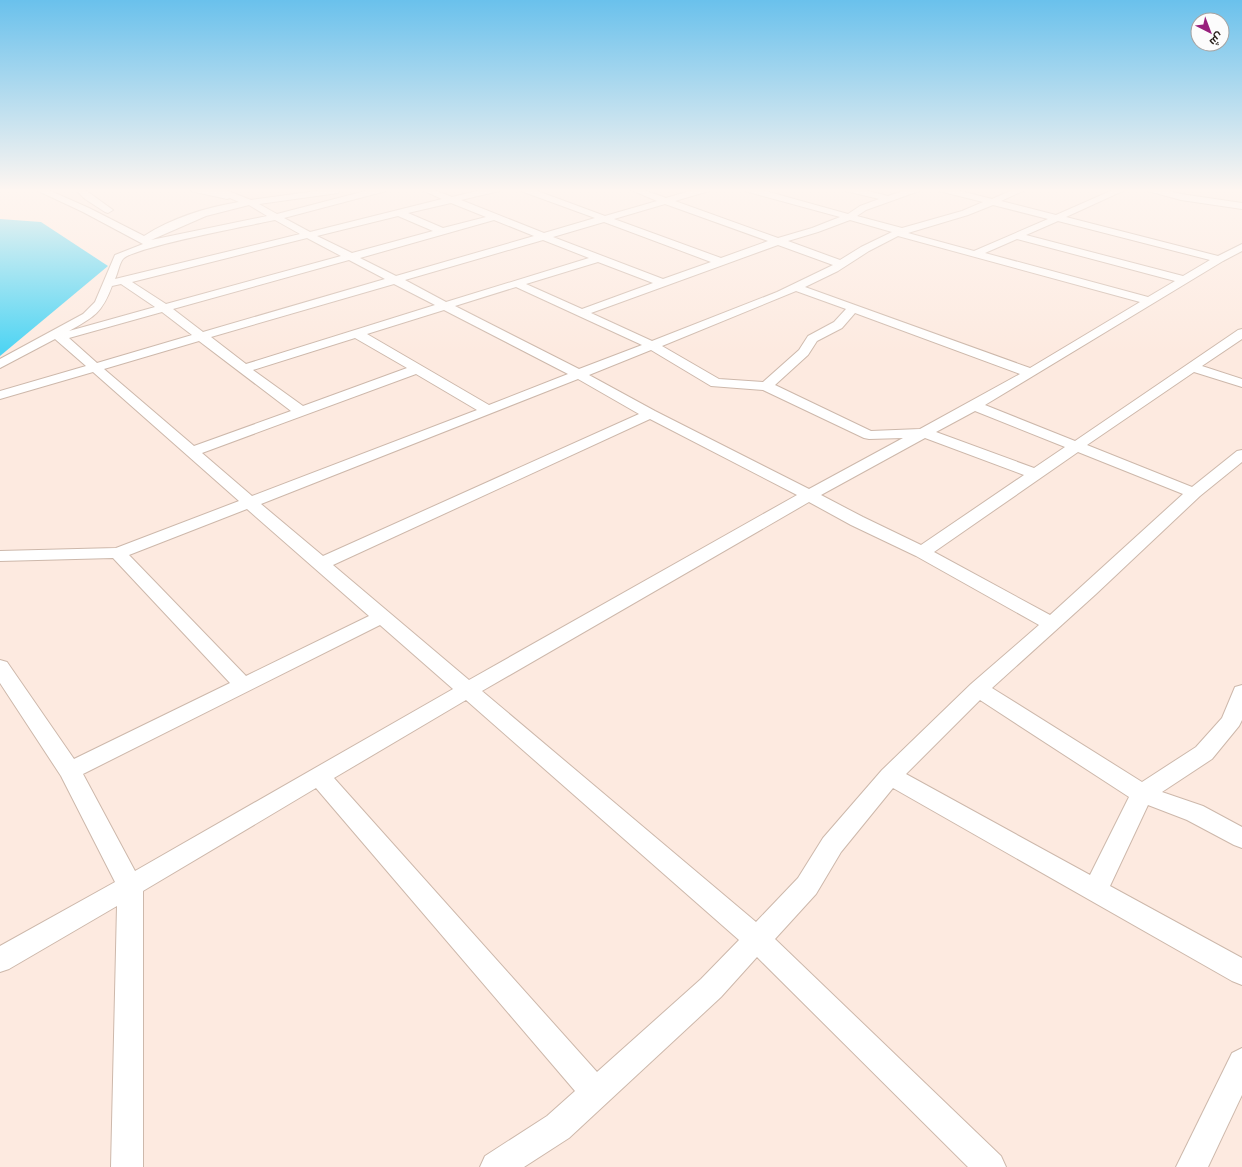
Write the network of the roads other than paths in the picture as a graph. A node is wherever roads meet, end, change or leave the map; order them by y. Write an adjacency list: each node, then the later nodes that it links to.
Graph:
1 (125, 243): 18 (street)
2 (144, 243): 18 (street)
3 (274, 243): 26 (street)
4 (324, 243): 19 (street)
5 (402, 243): 19 (street)
6 (519, 243): 24 (street)
7 (563, 243): 20 (street)
8 (673, 243): 22 (street)
9 (774, 243): 22 (street)
10 (782, 243): 23 (street)
11 (876, 243): 23 (street)
12 (939, 243): 17 (street)
13 (1000, 243): 17 (street)
14 (1045, 243): 25 (street)
15 (1160, 243): 21 (street)
16 (1242, 247): 21 (street)
17 (975, 254): 31 (street)
18 (119, 257): 28 (street)
19 (351, 258): 24 (street); 33 (street)
20 (599, 258): 27 (street); 29 (street)
21 (1219, 258): 25 (street)
22 (721, 262): 27 (street)
23 (841, 264): 30 (street)
24 (395, 280): 32 (street); 39 (street)
25 (1184, 280): 31 (street)
26 (123, 281): 28 (street); 33 (street)
27 (662, 283): 35 (street)
28 (109, 284): 38 (street)
29 (517, 284): 32 (street); 35 (street)
30 (795, 287): 34 (street); 40 (street)
31 (1149, 301): 46 (street)
32 (446, 307): 37 (street); 47 (street)
33 (164, 308): 38 (street); 39 (street)
34 (853, 308): 46 (street); 49 (street)
35 (581, 313): 40 (street)
36 (1242, 333): 42 (street)
37 (358, 334): 44 (street); 45 (street)
38 (58, 335): 41 (street); 43 (street)
39 (202, 337): 43 (street); 44 (street)
40 (652, 345): 47 (street); 49 (street)
41 (0, 364)
42 (1192, 367): 48 (street); 56 (street)
43 (96, 368): 50 (street); 57 (street)
44 (245, 368): 53 (street)
45 (417, 369): 52 (street); 53 (street)
46 (1031, 373): 51 (street)
47 (578, 374): 52 (street); 54 (street)
48 (1242, 383)
49 (766, 386): 55 (street)
50 (0, 396)
51 (975, 406): 55 (street); 56 (street)
52 (487, 410): 62 (street)
53 (301, 412): 57 (street)
54 (650, 414): 61 (street); 66 (street)
55 (924, 433): 59 (street); 61 (street)
56 (1075, 446): 59 (street); 60 (street)
57 (192, 452): 62 (street)
58 (1242, 454): 60 (street)
59 (1035, 474): 63 (street)
60 (1194, 493): 68 (street)
61 (809, 495): 63 (street); 72 (street)
62 (250, 503): 64 (street); 66 (street)
63 (922, 552): 68 (street)
64 (118, 553): 65 (street); 70 (street)
65 (0, 556)
66 (320, 564): 67 (street)
67 (382, 617): 70 (street); 72 (street)
68 (1051, 624): 71 (street)
69 (0, 666): 74 (street)
70 (243, 685): 74 (street)
71 (978, 689): 76 (street); 77 (street)
72 (467, 690): 75 (street); 81 (street)
73 (1242, 692): 77 (street)
74 (70, 771): 79 (street)
75 (319, 776): 79 (street); 85 (street)
76 (890, 776): 80 (street); 81 (street)
77 (1142, 794): 78 (street); 80 (street)
78 (1242, 838)
79 (130, 886): 82 (street); 86 (street)
80 (1095, 890): 83 (street)
81 (757, 939): 85 (street); 88 (street)
82 (0, 960)
83 (1242, 972)
84 (1242, 1063): 89 (street)
85 (596, 1093): 87 (street)
86 (127, 1167)
87 (496, 1167)
88 (990, 1167)
89 (1192, 1167)

